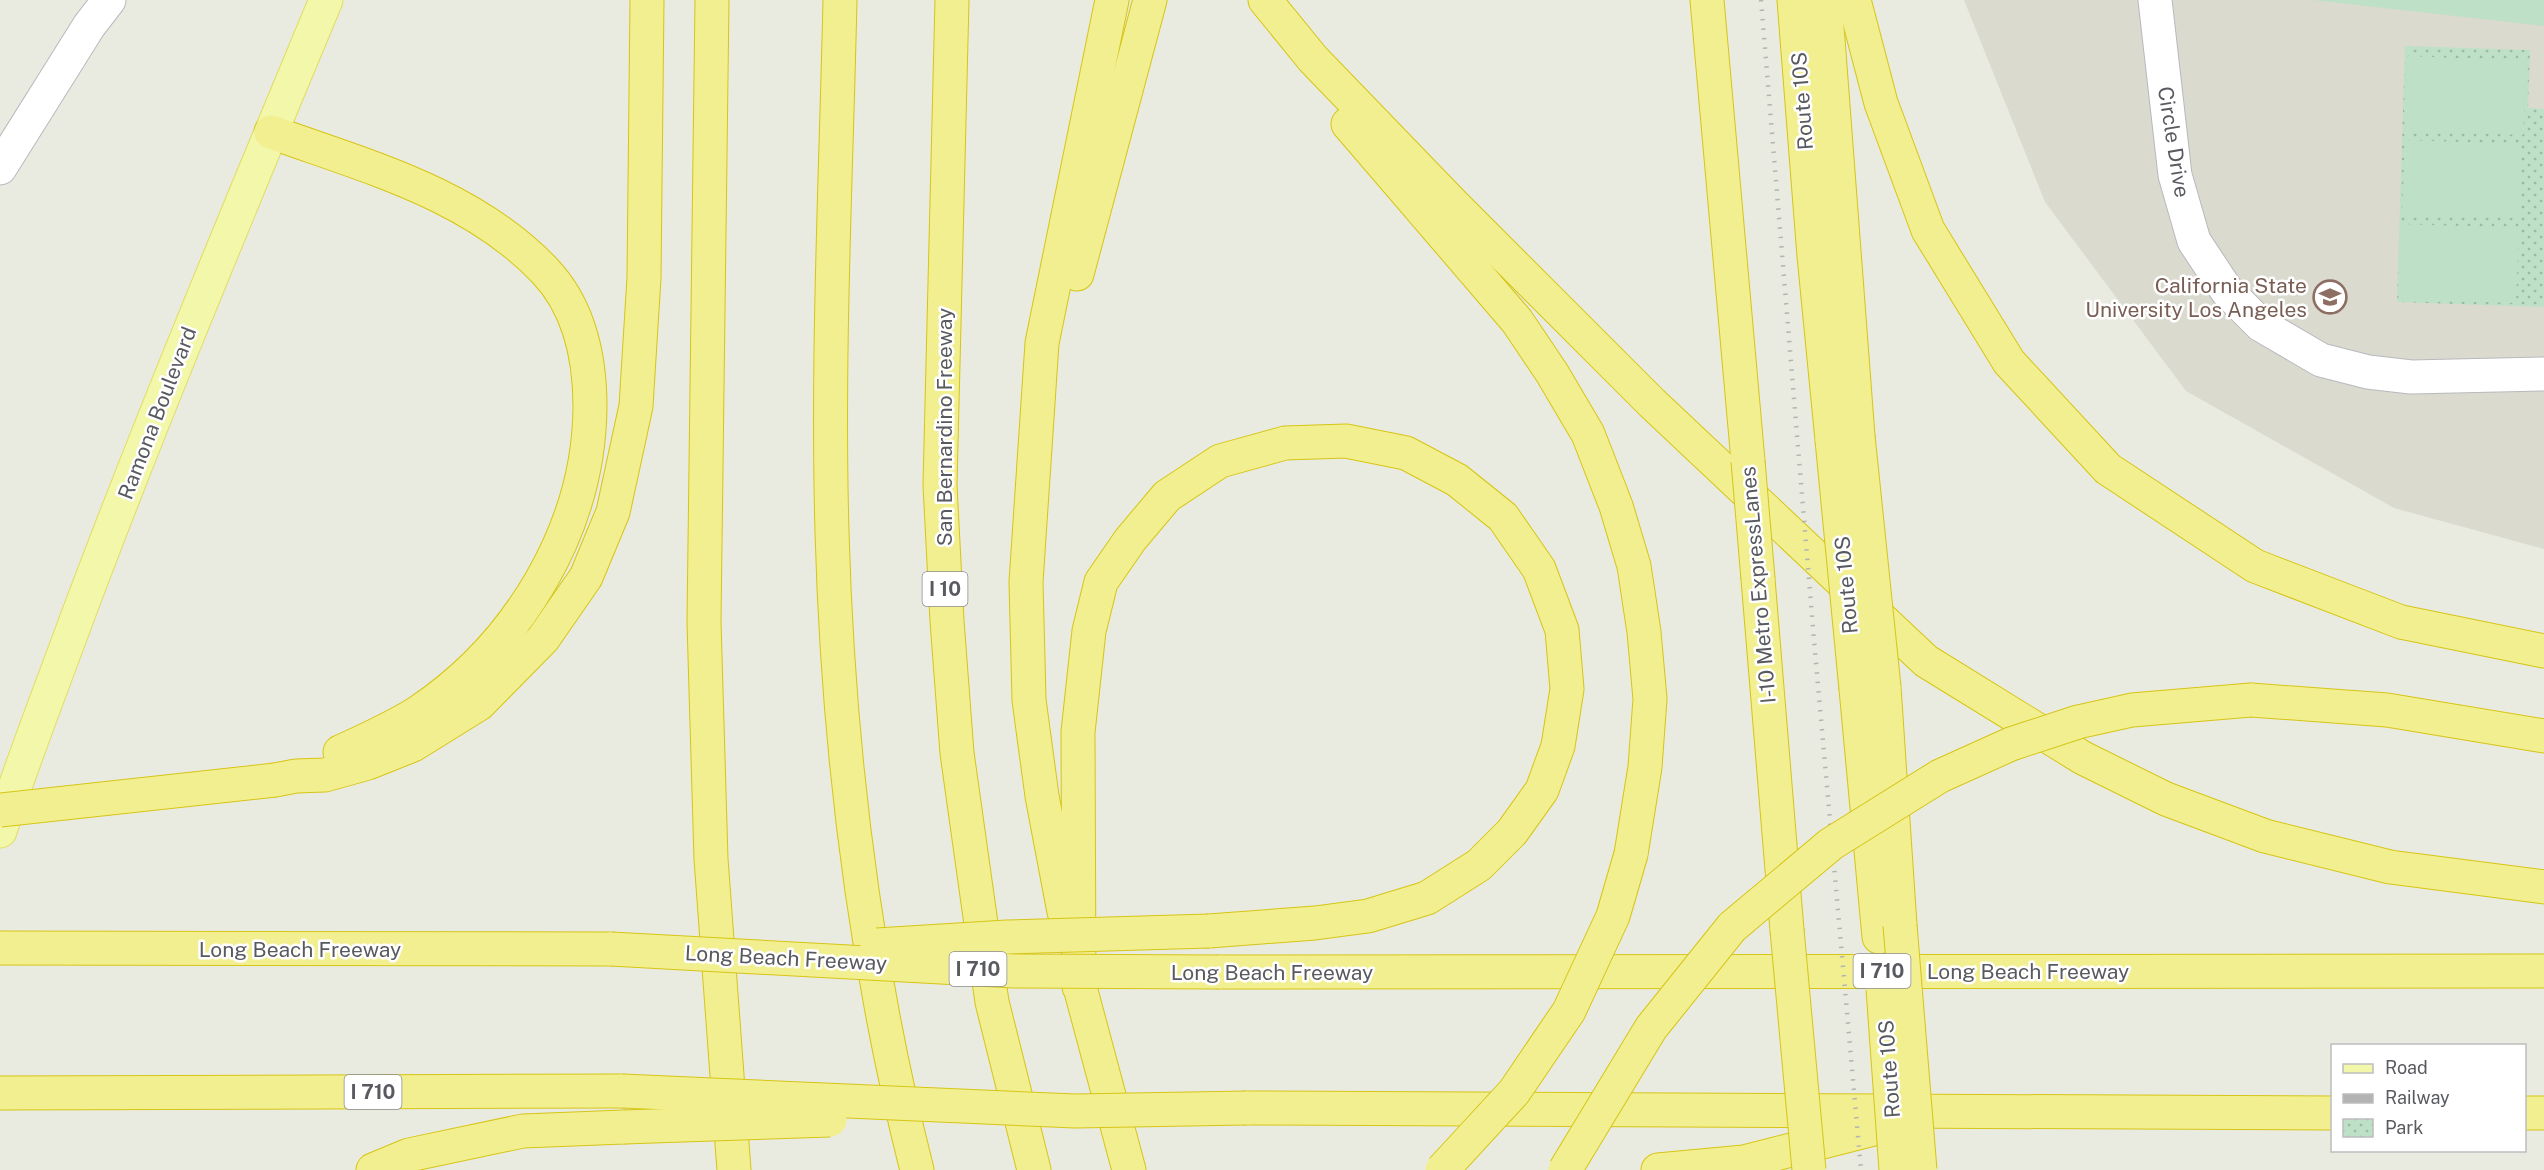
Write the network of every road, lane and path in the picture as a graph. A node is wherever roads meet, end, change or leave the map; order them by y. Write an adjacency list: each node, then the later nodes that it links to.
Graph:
1 (109, 0): 17 (street)
2 (326, 0): 16 (main road, Ramona Boulevard)
3 (647, 0): 23 (highway)
4 (712, 0): 38 (highway)
5 (840, 0): 39 (highway)
6 (952, 0): 40 (highway, San Bernardino Freeway / I 10)
7 (1112, 0): 20 (highway)
8 (1150, 0): 20 (highway)
9 (1258, 0): 42 (highway, bridge)
10 (1265, 0): 26 (highway)
11 (1707, 0): 45 (highway, I-10 Metro ExpressLanes, bridge)
12 (1794, 0): 19 (highway, Route 10S)
13 (1825, 0): 19 (highway)
14 (1854, 0): 21 (highway)
15 (2156, 0): 18 (street, Circle Drive)
16 (271, 132): 23 (highway); 25 (main road, Ramona Boulevard)
17 (0, 168)
18 (2544, 374)
19 (1845, 438): 46 (highway, Route 10S, bridge); 47 (highway, bridge)
20 (1032, 478): 30 (highway)
21 (2544, 651)
22 (2544, 736): 43 (highway, bridge)
23 (285, 778): 24 (highway, bridge)
24 (0, 810)
25 (0, 831)
26 (2544, 887)
27 (0, 948): 28 (highway, Long Beach Freeway / I 710, bridge)
28 (738, 955): 29 (highway, Long Beach Freeway / I 710, bridge); 30 (highway, bridge)
29 (2544, 971)
30 (1079, 987): 41 (highway)
31 (0, 1093): 33 (highway, I 710, bridge)
32 (1940, 1111): 33 (highway, I 710, bridge); 34 (highway, I 710); 44 (highway)
33 (1075, 1112): 37 (highway, bridge)
34 (2331, 1113)
35 (2526, 1113): 36 (highway)
36 (2544, 1113)
37 (373, 1170)
38 (734, 1170)
39 (917, 1170)
40 (1034, 1170)
41 (1129, 1170)
42 (1442, 1170)
43 (1565, 1170)
44 (1658, 1170)
45 (1809, 1170)
46 (1896, 1170)
47 (1920, 1170)

